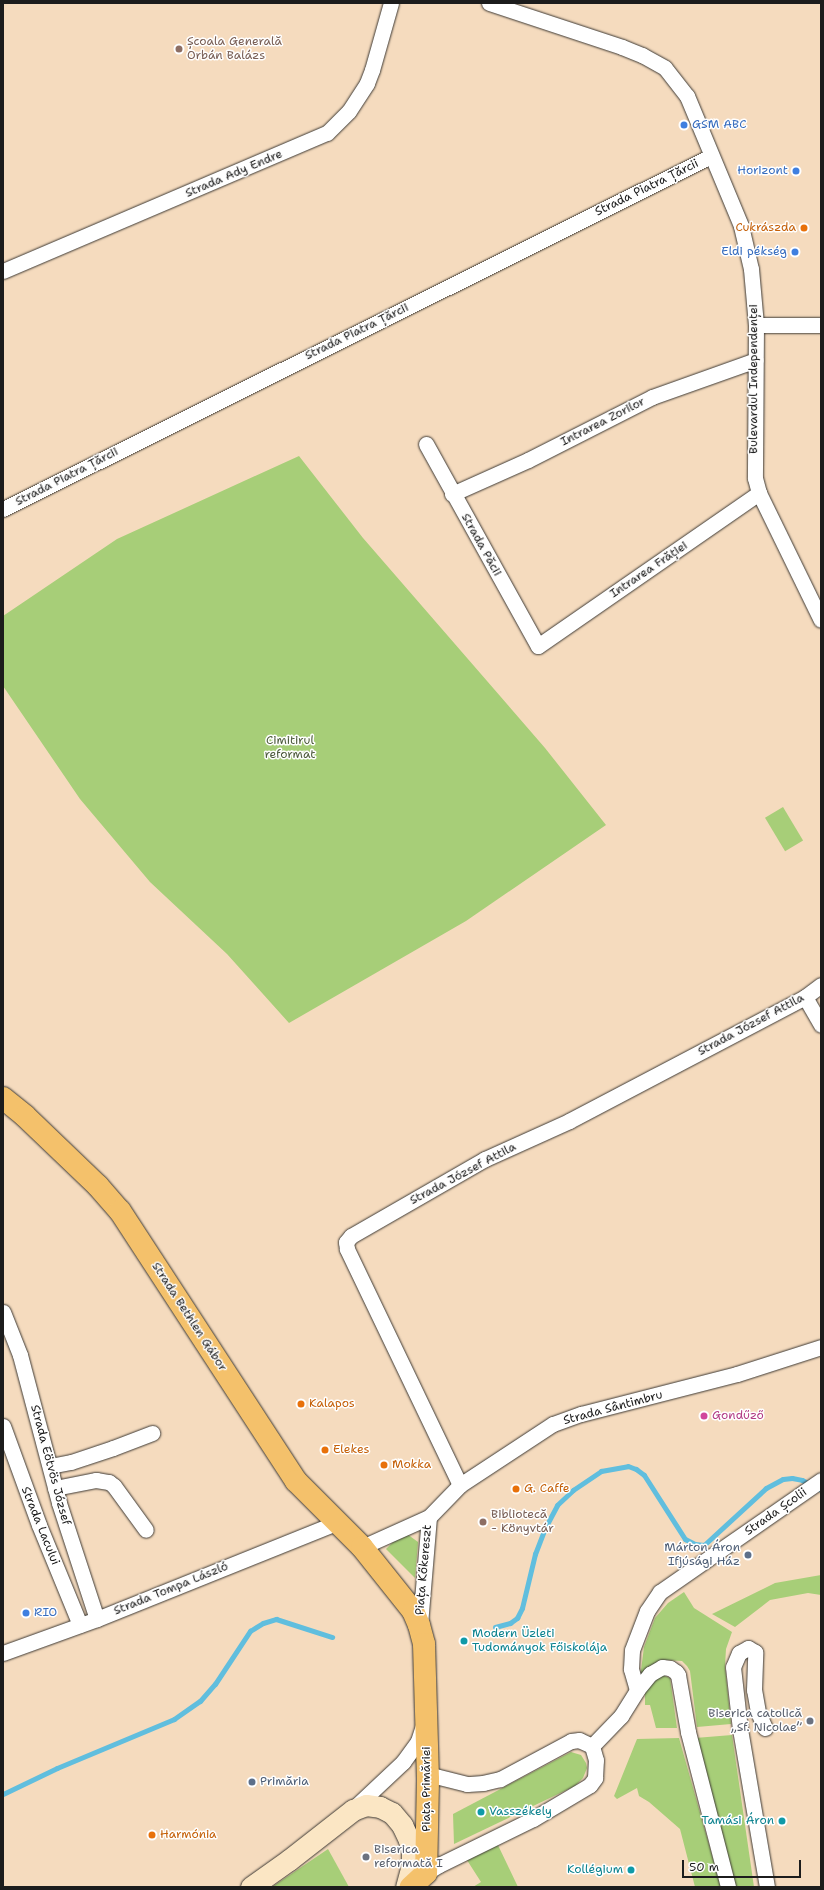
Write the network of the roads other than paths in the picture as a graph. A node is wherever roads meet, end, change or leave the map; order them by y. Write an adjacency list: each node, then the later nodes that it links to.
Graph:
1 (391, 3): 4 (street, Strada Ady Endre)
2 (489, 3): 3 (street, Bulevardul Independenței)
3 (711, 156): 5 (street, Bulevardul Independenței); 11 (street, Strada Piatra Țărcii)
4 (3, 271)
5 (756, 325): 6 (street); 7 (street, Bulevardul Independenței)
6 (821, 325)
7 (756, 360): 9 (street, Bulevardul Independenței); 10 (street, Intrarea Zorilor)
8 (426, 444): 10 (street, Strada Păcii)
9 (759, 492): 12 (street, Bulevardul Independenței); 13 (street, Intrarea Frăției)
10 (452, 494): 13 (street, Strada Păcii)
11 (3, 509)
12 (821, 620)
13 (538, 646)
14 (821, 985): 15 (street, Strada József Attila)
15 (805, 997): 16 (street); 24 (street, Strada József Attila)
16 (821, 1025)
17 (3, 1098): 27 (main road, Strada Bethlen Gábor)
18 (3, 1312): 22 (street, Strada Eötvös József)
19 (821, 1347): 24 (street, Strada Sântimbru)
20 (3, 1426): 31 (street, Strada Lacului)
21 (152, 1433): 22 (street)
22 (50, 1466): 25 (street, Strada Eötvös József)
23 (821, 1480): 34 (street, Strada Școlii)
24 (460, 1485): 26 (street, Strada Sântimbru)
25 (55, 1488): 28 (street); 30 (street, Strada Eötvös József)
26 (429, 1517): 29 (street, Piața Kőkereszt); 32 (street, Piața Kőkereszt)
27 (338, 1522): 29 (main road, Strada Bethlen Gábor); 30 (street, Strada Tompa László)
28 (146, 1530)
29 (362, 1547): 32 (main road, Piața Kőkereszt)
30 (97, 1619): 31 (street, Strada Tompa László)
31 (80, 1625): 33 (street, Strada Tompa László)
32 (419, 1625): 35 (main road, Piața Primăriei)
33 (3, 1653)
34 (637, 1690): 37 (street); 43 (street)
35 (427, 1709): 38 (main road, Piața Primăriei); 39 (street, Piața Primăriei)
36 (765, 1728): 44 (street)
37 (592, 1746): 38 (street); 40 (street)
38 (427, 1774): 40 (main road, Piața Primăriei)
39 (353, 1810): 41 (main road, Piața Primăriei); 42 (main road, Piața Primăriei)
40 (418, 1880)
41 (251, 1887)
42 (406, 1887)
43 (728, 1887)
44 (767, 1887)

